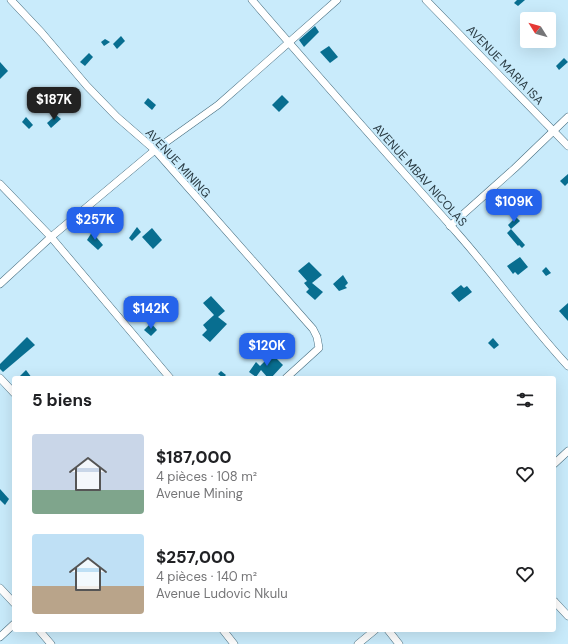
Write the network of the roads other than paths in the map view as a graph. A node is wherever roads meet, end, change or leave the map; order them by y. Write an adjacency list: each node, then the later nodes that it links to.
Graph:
1 (11, 0): 9 (street, AVENUE MINING)
2 (252, 0): 5 (street, AVENUE MBAV NICOLAS)
3 (336, 0): 5 (street)
4 (426, 0): 7 (street, AVENUE MARIA ISA)
5 (288, 43): 9 (street); 11 (street, AVENUE MBAV NICOLAS)
6 (568, 117): 7 (street)
7 (553, 130): 8 (street, AVENUE MARIA ISA); 11 (street)
8 (568, 146)
9 (155, 150): 12 (street); 16 (street, AVENUE MINING)
10 (0, 184): 12 (street)
11 (450, 226): 14 (street, AVENUE MBAV NICOLAS)
12 (51, 237): 13 (street); 15 (street)
13 (0, 284)
14 (568, 366)
15 (168, 376)
16 (288, 376)
17 (0, 378): 18 (street)
18 (12, 391)
19 (568, 451): 20 (street)
20 (556, 462)
21 (0, 588): 22 (street)
22 (12, 601)
23 (556, 603): 24 (street)
24 (568, 616)
25 (12, 626): 30 (street)
26 (40, 632): 31 (street)
27 (225, 632): 32 (street)
28 (373, 632): 33 (street)
29 (390, 632): 34 (street)
30 (0, 637)
31 (51, 644)
32 (234, 644)
33 (358, 644)
34 (400, 644)

